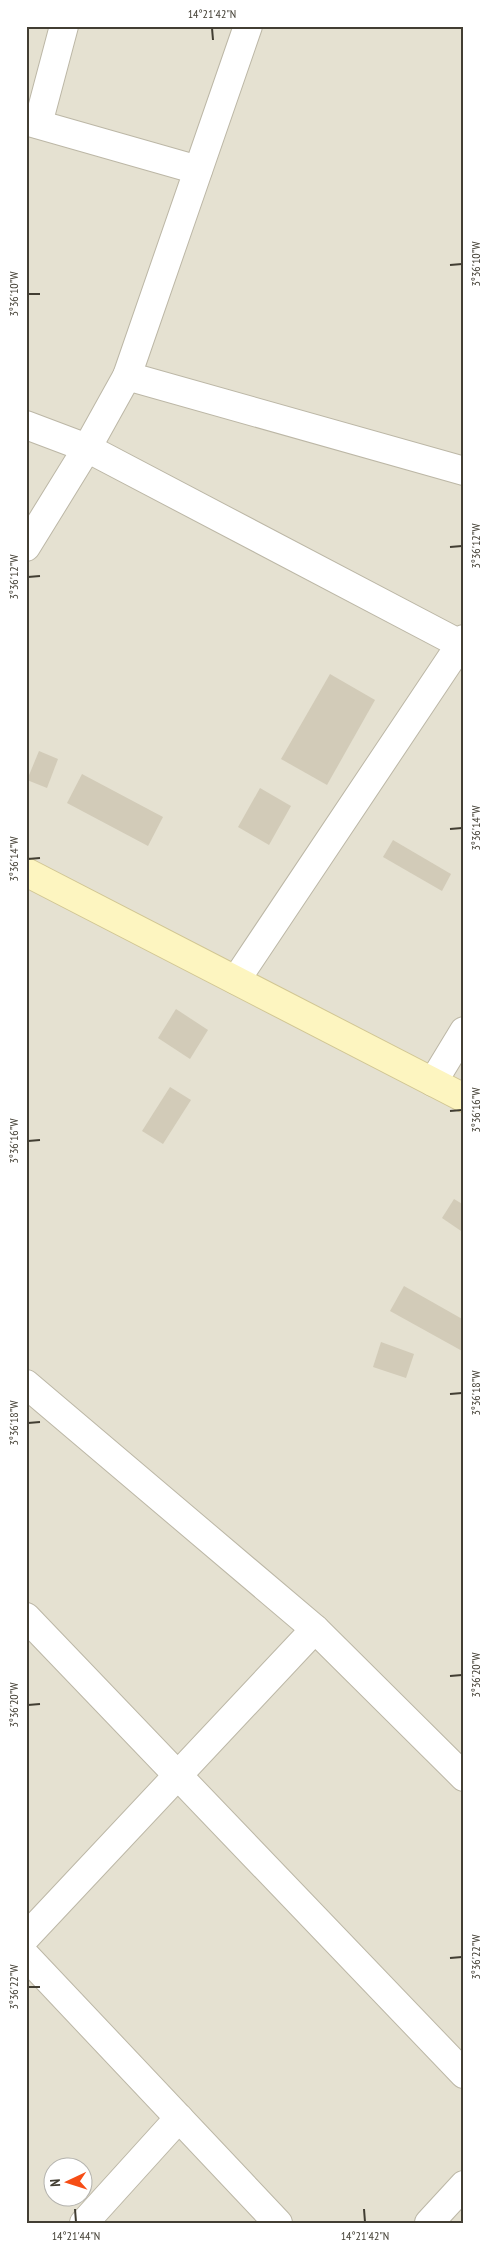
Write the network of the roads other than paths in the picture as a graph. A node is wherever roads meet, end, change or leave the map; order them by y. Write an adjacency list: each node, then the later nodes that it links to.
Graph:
1 (64, 26): 3 (street)
2 (248, 26): 4 (street)
3 (32, 122): 4 (street)
4 (198, 170): 5 (street)
5 (128, 376): 7 (street); 8 (street)
6 (26, 425): 7 (street)
7 (87, 448): 9 (street); 10 (street)
8 (464, 471)
9 (26, 548)
10 (462, 641): 12 (street)
11 (26, 872): 12 (street)
12 (236, 980): 14 (street)
13 (464, 1031): 14 (street)
14 (433, 1082): 15 (street)
15 (464, 1098)
16 (26, 1384): 18 (street)
17 (26, 1617): 19 (street)
18 (315, 1628): 19 (street); 20 (street)
19 (177, 1775): 21 (street); 23 (street)
20 (464, 1777)
21 (26, 1936)
22 (26, 1956): 24 (street)
23 (464, 2074)
24 (180, 2118): 26 (street); 27 (street)
25 (464, 2185): 28 (street)
26 (84, 2223)
27 (278, 2223)
28 (429, 2223)

